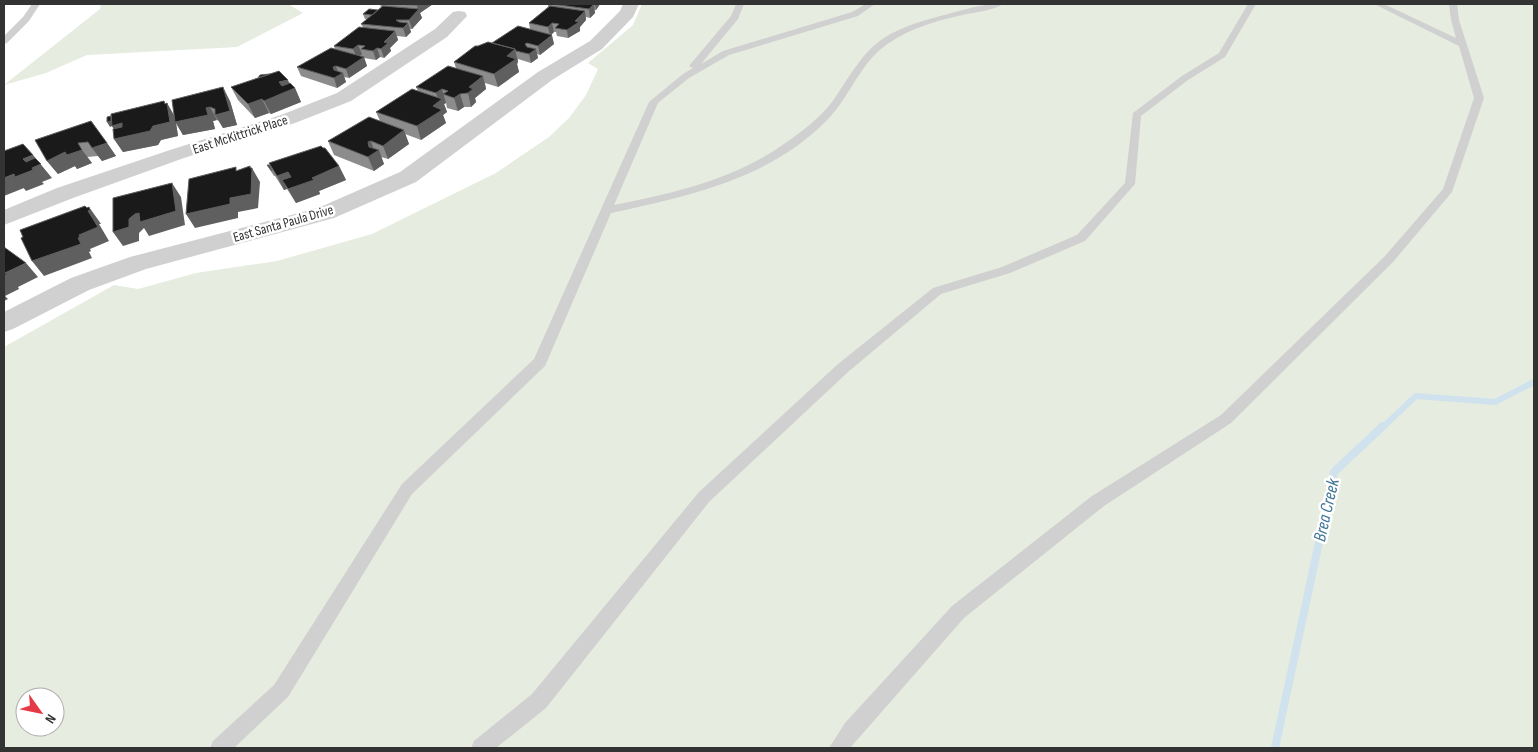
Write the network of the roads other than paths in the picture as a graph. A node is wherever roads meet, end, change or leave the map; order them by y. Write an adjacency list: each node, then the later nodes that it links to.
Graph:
1 (36, 4): 10 (lane)
2 (631, 4): 15 (street, East Santa Paula Drive)
3 (740, 4): 12 (lane)
4 (870, 4): 12 (lane)
5 (999, 4): 13 (lane)
6 (1252, 4): 17 (lane)
7 (1378, 4): 11 (lane)
8 (1453, 4): 11 (lane)
9 (459, 16): 14 (street, East McKittrick Place)
10 (4, 40)
11 (1463, 45): 18 (lane)
12 (686, 76): 13 (lane)
13 (607, 210): 16 (lane)
14 (4, 218)
15 (4, 324)
16 (220, 748)
17 (481, 748)
18 (839, 748)

